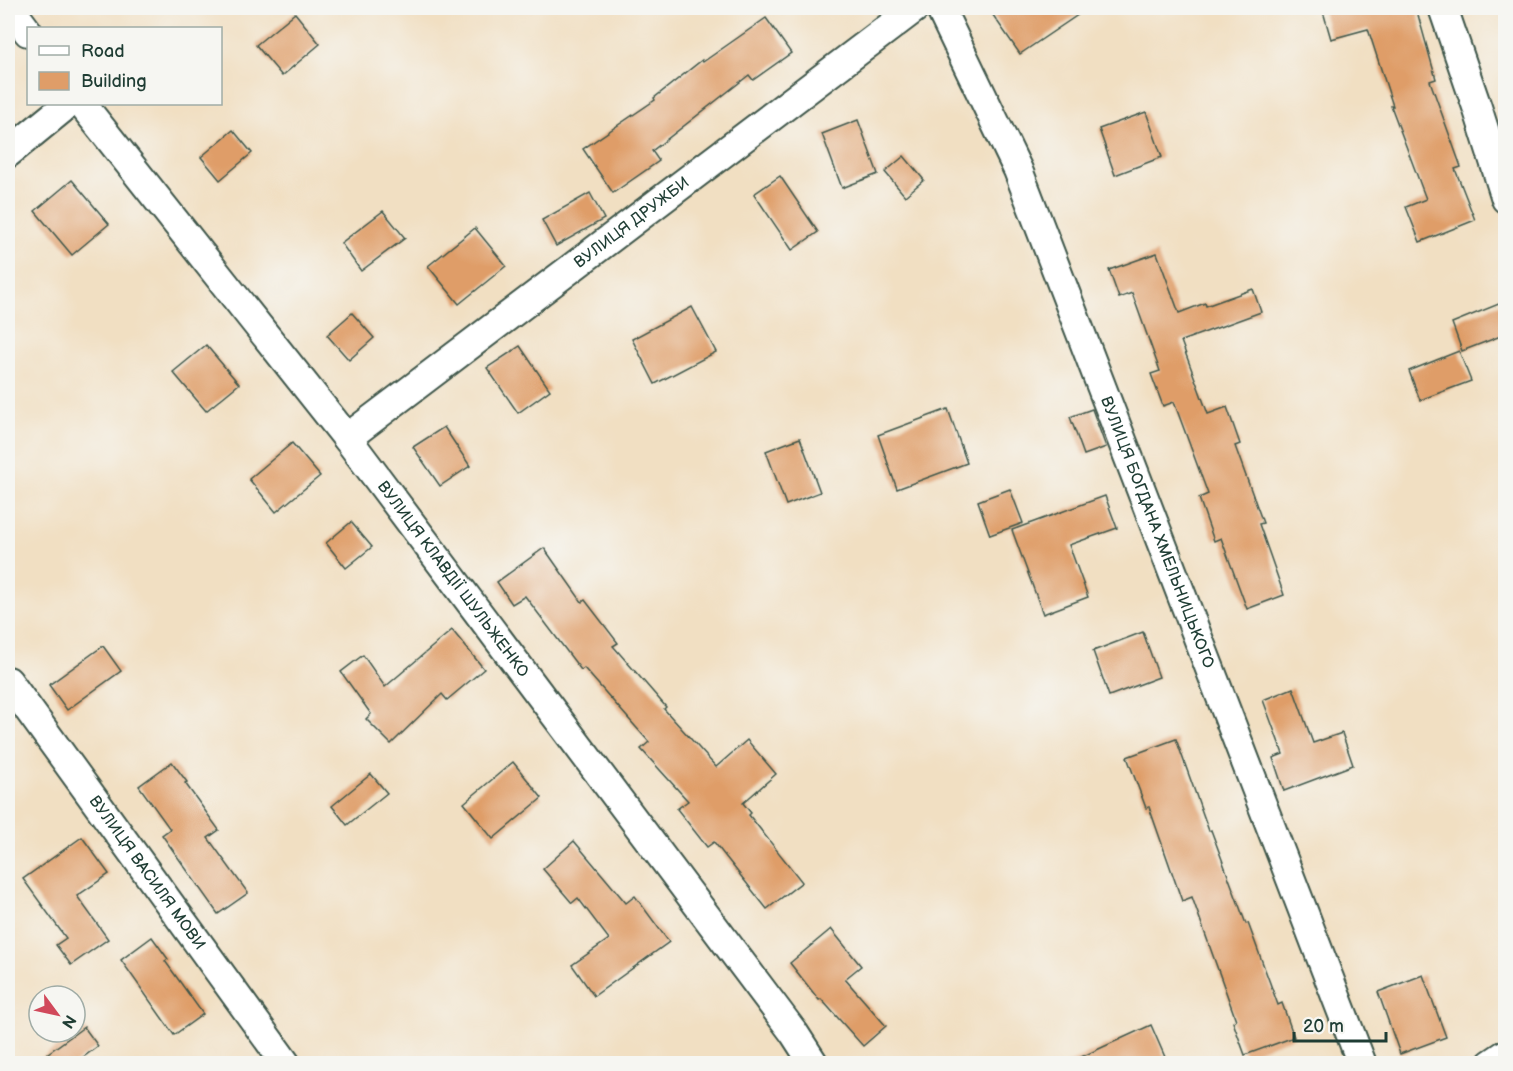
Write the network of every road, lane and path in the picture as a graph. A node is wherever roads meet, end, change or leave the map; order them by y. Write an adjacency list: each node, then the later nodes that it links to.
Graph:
1 (10, 8): 5 (street)
2 (915, 8): 10 (street, ВУЛИЦЯ ДРУЖБИ)
3 (940, 8): 15 (street, ВУЛИЦЯ БОГДАНА ХМЕЛЬНИЦЬКОГО)
4 (1443, 8): 9 (street)
5 (27, 31)
6 (67, 105): 8 (street)
7 (83, 105): 10 (street, ВУЛИЦЯ КЛАВДІЇ ШУЛЬЖЕНКО)
8 (8, 153)
9 (1506, 200)
10 (347, 438): 14 (street, ВУЛИЦЯ КЛАВДІЇ ШУЛЬЖЕНКО)
11 (8, 681): 13 (street, ВУЛИЦЯ ВАСИЛЯ МОВИ)
12 (1506, 1054): 16 (street)
13 (286, 1064)
14 (814, 1064)
15 (1362, 1064)
16 (1491, 1064)

